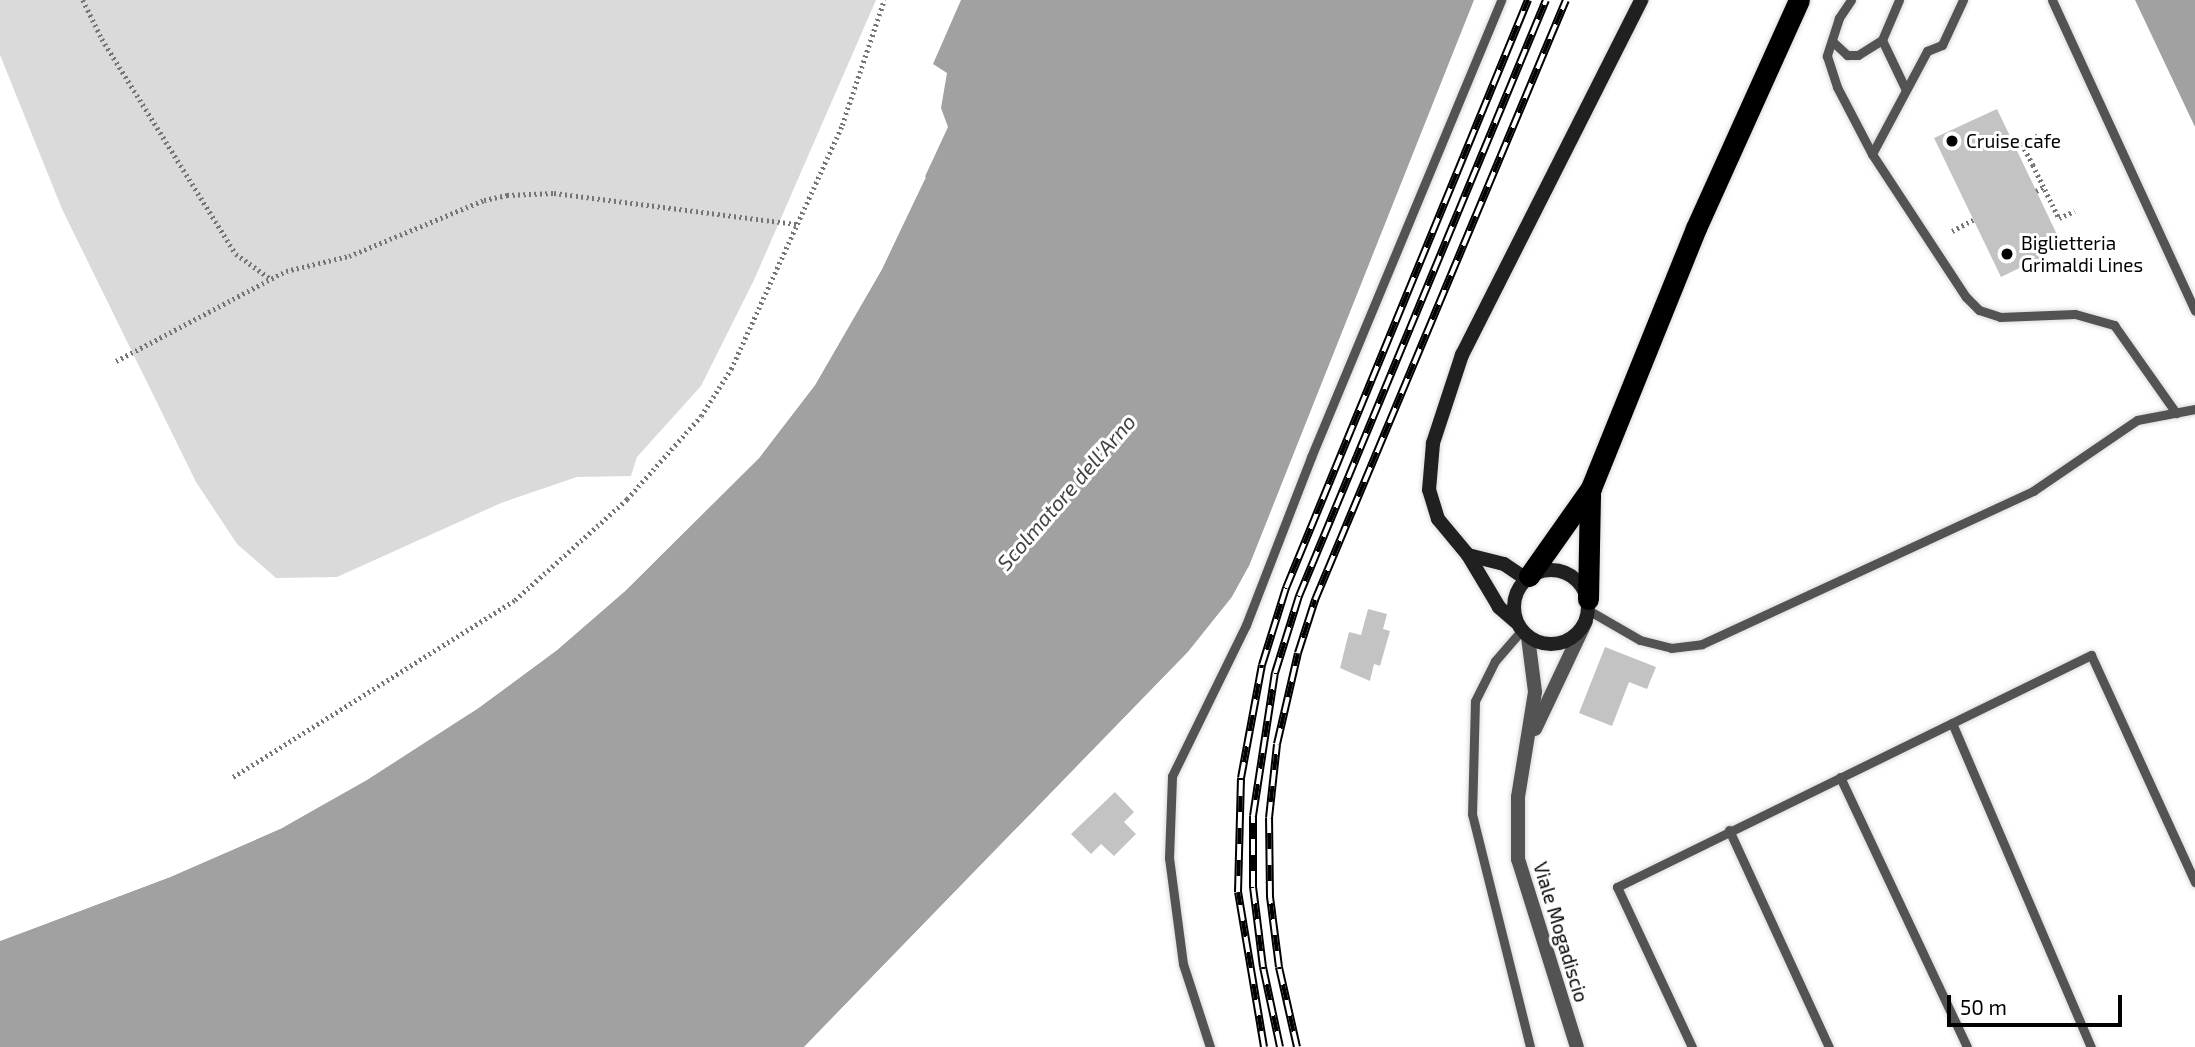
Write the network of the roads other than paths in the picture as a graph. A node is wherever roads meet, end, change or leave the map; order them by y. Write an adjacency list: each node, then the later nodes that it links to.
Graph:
1 (1502, 0): 25 (lane)
2 (1640, 0): 16 (street)
3 (1800, 0): 15 (highway)
4 (1851, 0): 8 (lane)
5 (1899, 0): 9 (lane)
6 (1963, 0): 10 (lane)
7 (2052, 0): 12 (lane)
8 (1832, 40): 9 (lane); 11 (lane)
9 (1882, 40): 10 (lane)
10 (1906, 90): 11 (lane)
11 (1872, 154): 14 (lane)
12 (2195, 311)
13 (2195, 409): 14 (lane)
14 (2176, 413): 18 (lane)
15 (1591, 488): 17 (highway); 18 (highway)
16 (1468, 555): 17 (street); 19 (street)
17 (1528, 577): 18 (street); 19 (street, Viale Mogadiscio)
18 (1587, 610): 19 (street); 21 (street, Viale Mogadiscio)
19 (1522, 630): 21 (street, Viale Mogadiscio); 26 (lane)
20 (1952, 723): 22 (lane); 24 (lane); 31 (lane)
21 (1529, 744): 27 (street, Viale Mogadiscio)
22 (1840, 777): 23 (lane); 30 (lane)
23 (1729, 830): 28 (lane); 29 (lane)
24 (2195, 882)
25 (1210, 1047)
26 (1530, 1047)
27 (1577, 1047)
28 (1692, 1047)
29 (1829, 1047)
30 (1967, 1047)
31 (2091, 1047)

